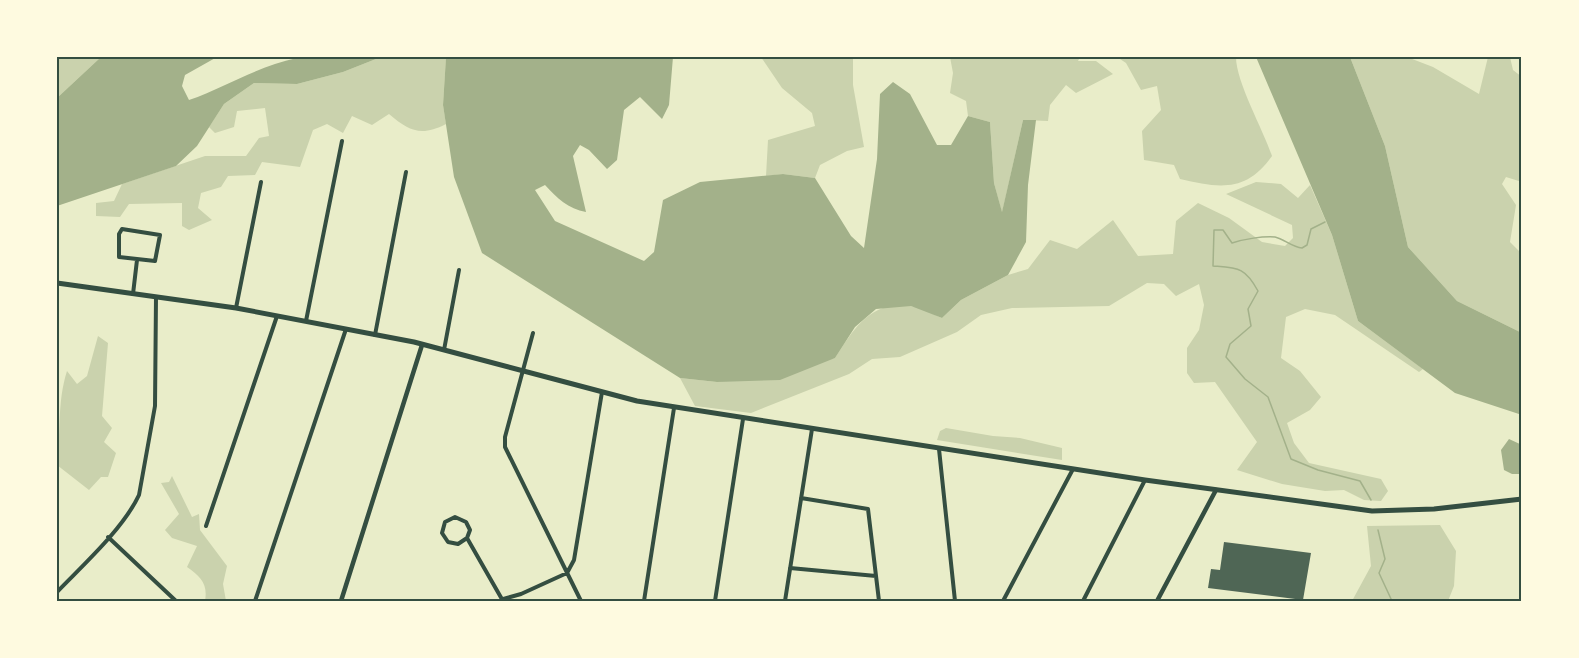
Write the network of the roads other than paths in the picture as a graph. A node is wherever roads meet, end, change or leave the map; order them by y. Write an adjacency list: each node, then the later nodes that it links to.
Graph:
1 (342, 141): 11 (street)
2 (405, 172): 14 (street)
3 (261, 182): 9 (street)
4 (137, 260): 4 (street); 7 (street)
5 (459, 270): 16 (street)
6 (57, 283): 7 (main road)
7 (133, 294): 8 (main road)
8 (156, 297): 9 (main road); 29 (street)
9 (236, 308): 10 (main road)
10 (277, 316): 11 (main road); 28 (street)
11 (306, 321): 12 (main road)
12 (346, 329): 14 (main road); 37 (street)
13 (533, 333): 17 (street)
14 (375, 335): 15 (main road)
15 (422, 345): 16 (main road); 38 (street)
16 (444, 350): 17 (main road)
17 (522, 371): 18 (main road); 32 (street)
18 (602, 392): 19 (main road); 32 (street)
19 (674, 408): 20 (main road); 41 (street)
20 (743, 419): 21 (main road); 42 (street)
21 (812, 429): 22 (main road); 26 (street)
22 (939, 448): 23 (main road); 45 (street)
23 (1073, 469): 24 (main road); 46 (street)
24 (1145, 480): 25 (main road); 47 (street)
25 (1216, 490): 27 (main road); 48 (street)
26 (801, 498): 31 (street); 33 (street)
27 (1522, 499)
28 (206, 526)
29 (108, 537): 34 (street); 36 (street)
30 (467, 538): 30 (street); 35 (street)
31 (790, 568): 33 (street); 43 (street)
32 (567, 573): 35 (street); 40 (street)
33 (876, 576): 44 (street)
34 (57, 592)
35 (502, 600): 39 (street)
36 (176, 601)
37 (255, 601)
38 (341, 601)
39 (496, 601)
40 (581, 601)
41 (644, 601)
42 (715, 601)
43 (785, 601)
44 (879, 601)
45 (955, 601)
46 (1003, 601)
47 (1083, 601)
48 (1157, 601)

